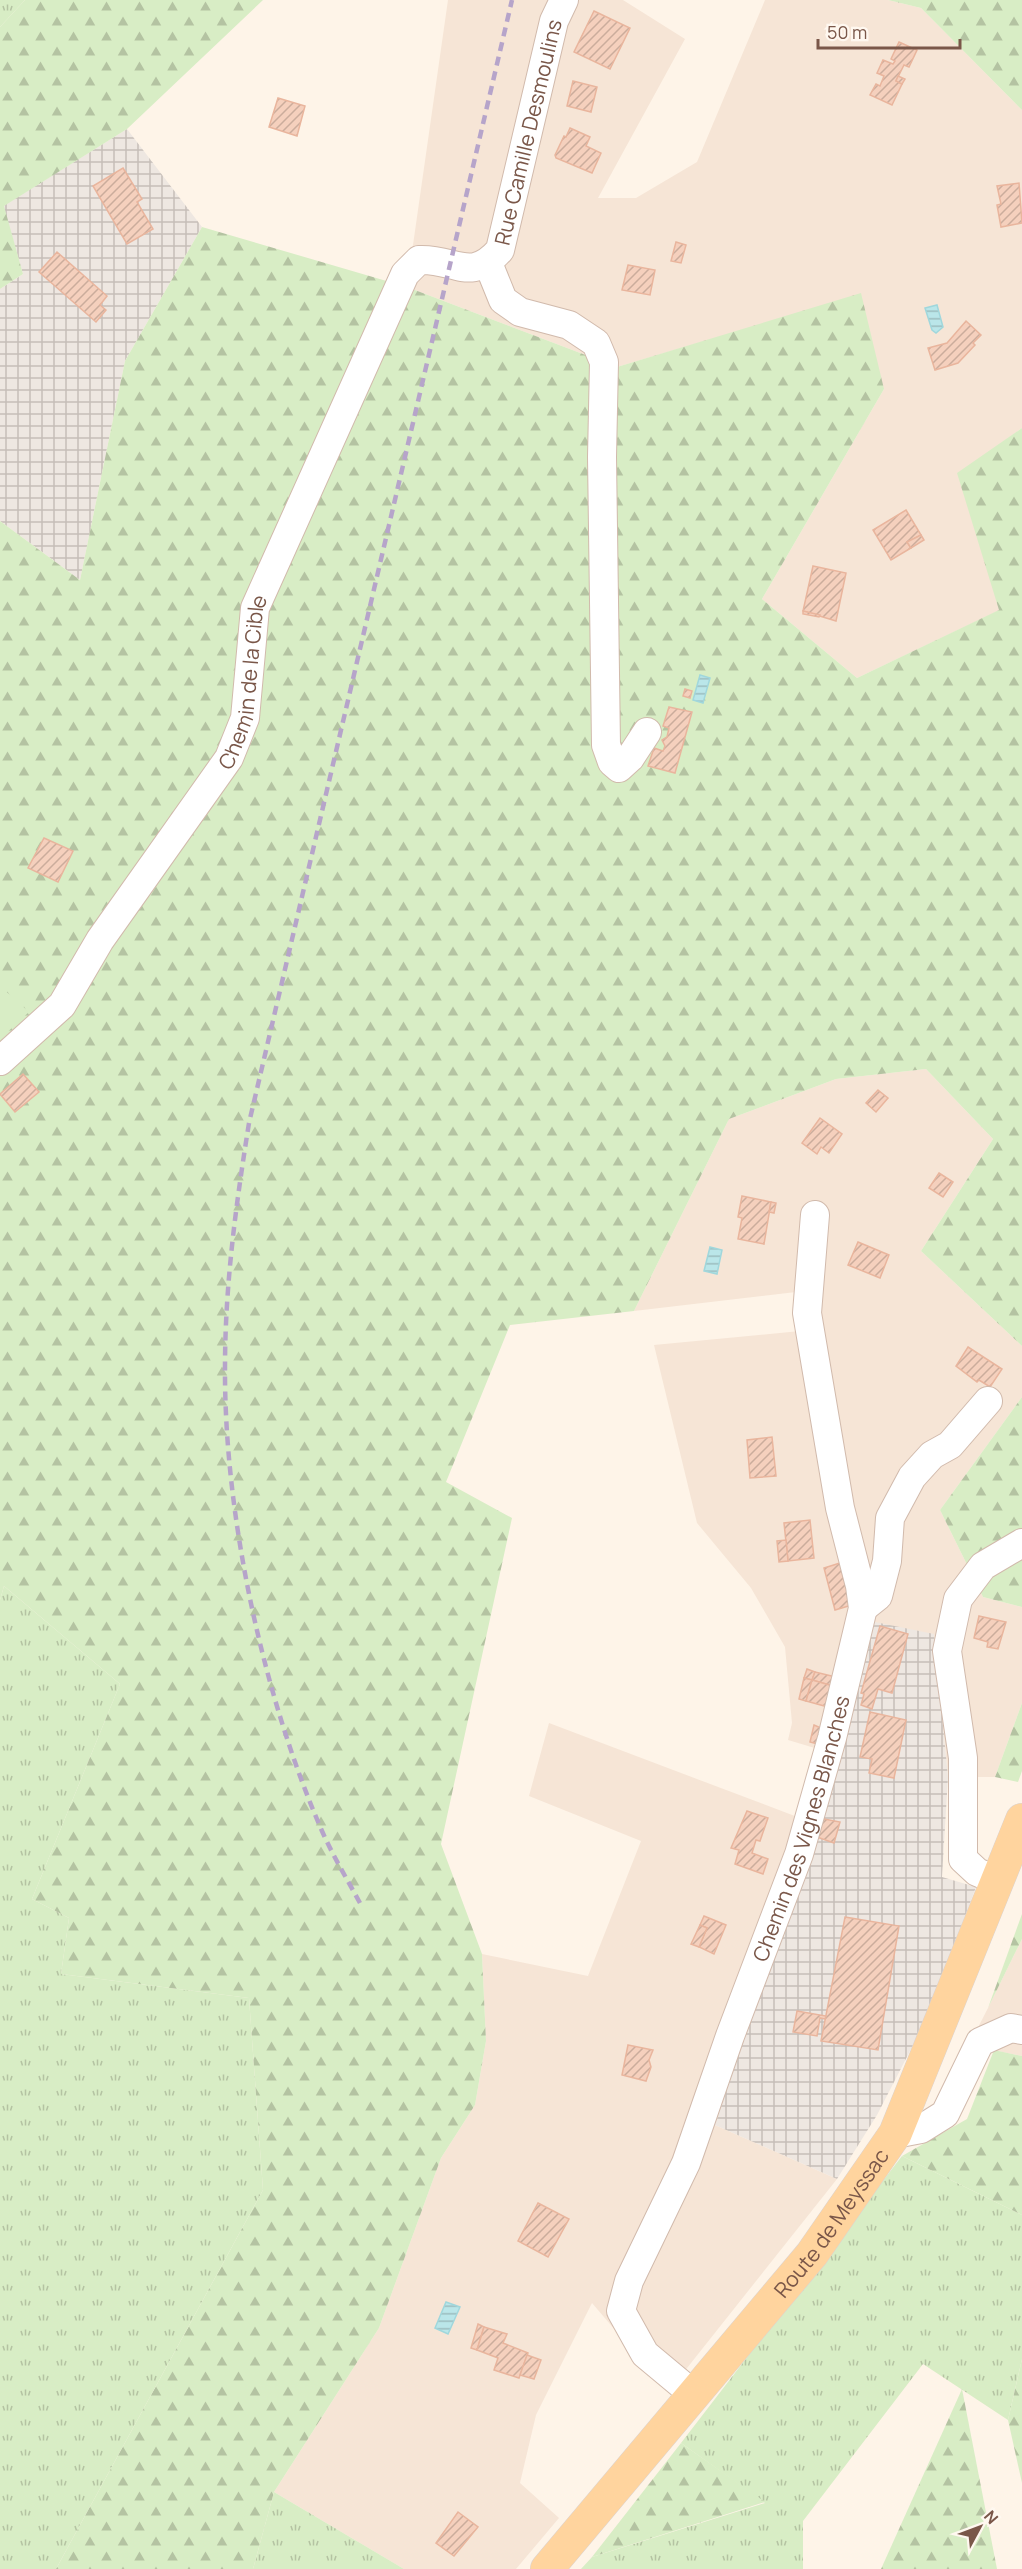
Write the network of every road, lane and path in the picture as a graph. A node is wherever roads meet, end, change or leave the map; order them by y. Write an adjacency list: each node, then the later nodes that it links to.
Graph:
1 (564, 0): 3 (street, Rue Camille Desmoulins)
2 (419, 260): 3 (street, Rue Camille Desmoulins); 5 (street, Chemin de la Cible)
3 (488, 263): 4 (street)
4 (647, 732)
5 (0, 1061)
6 (815, 1215): 9 (street, Chemin des Vignes Blanches)
7 (988, 1401): 9 (street)
8 (1022, 1543): 11 (street)
9 (863, 1608): 14 (street, Chemin des Vignes Blanches)
10 (1022, 1820): 11 (main road, Route de Meyssac)
11 (998, 1881): 13 (main road, Route de Meyssac)
12 (1022, 2030): 13 (street)
13 (895, 2134): 14 (main road, Route de Meyssac)
14 (693, 2394): 15 (main road, Route de Meyssac)
15 (547, 2569)

